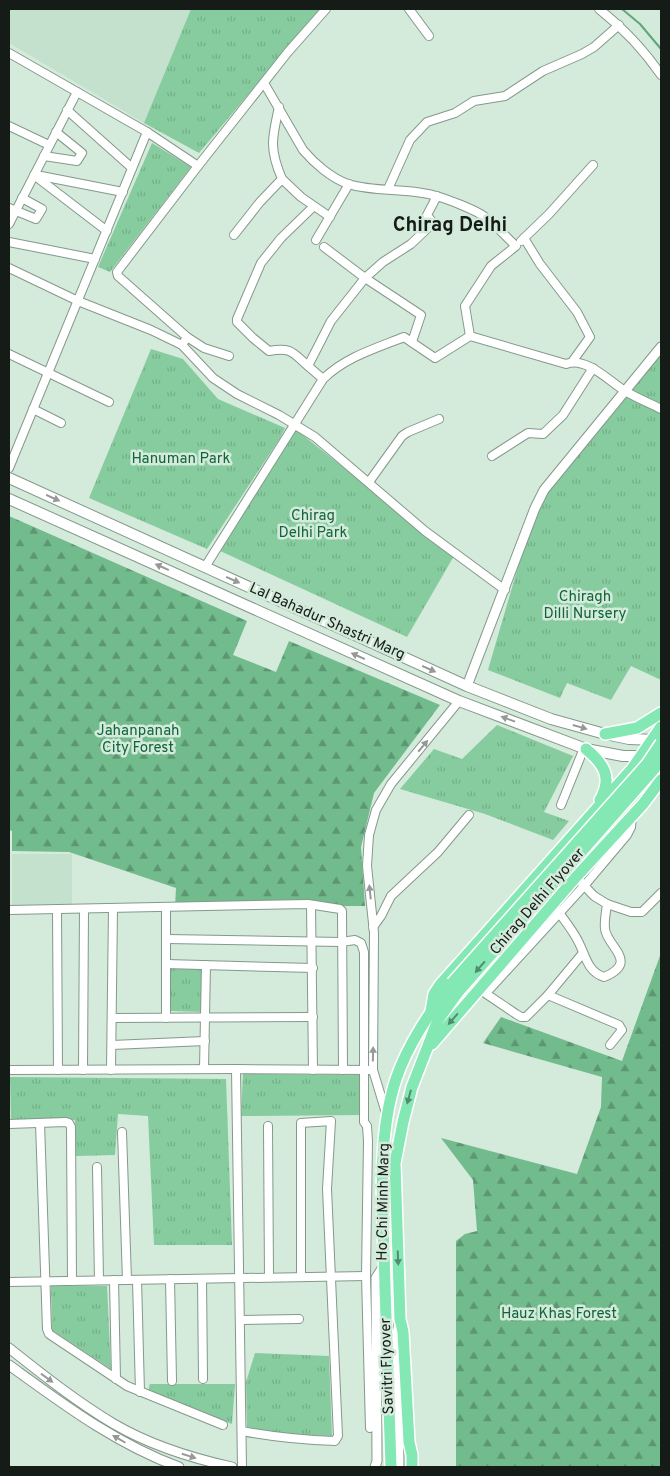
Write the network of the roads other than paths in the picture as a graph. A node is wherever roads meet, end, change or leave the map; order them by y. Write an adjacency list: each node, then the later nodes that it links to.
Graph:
1 (326, 9): 8 (street)
2 (409, 9): 5 (street)
3 (599, 9): 4 (street)
4 (619, 25): 7 (street); 23 (street)
5 (429, 36)
6 (9, 53): 9 (street)
7 (661, 75)
8 (264, 83): 10 (street); 18 (street)
9 (77, 92): 11 (street); 14 (street)
10 (279, 107): 21 (street); 22 (street)
11 (67, 110): 13 (street); 19 (street)
12 (9, 126): 15 (street)
13 (56, 132): 15 (street); 16 (street)
14 (147, 132): 18 (street); 19 (street)
15 (49, 145): 16 (street)
16 (44, 156): 20 (street)
17 (593, 165): 33 (street)
18 (198, 166): 43 (street)
19 (132, 168): 24 (street)
20 (34, 175): 24 (street); 26 (street); 31 (street)
21 (282, 179): 27 (street); 32 (street)
22 (349, 184): 23 (street); 29 (street)
23 (388, 189): 25 (street)
24 (123, 192): 31 (street)
25 (437, 196): 36 (street); 40 (street)
26 (22, 198): 28 (street); 28 (street)
27 (313, 207): 29 (street); 50 (street)
28 (12, 209): 30 (street)
29 (330, 217): 34 (street)
30 (9, 224)
31 (107, 231): 38 (street)
32 (234, 235)
33 (524, 238): 36 (street); 49 (street)
34 (316, 240)
35 (9, 242): 38 (street)
36 (516, 246): 42 (street)
37 (324, 247): 40 (street)
38 (95, 259): 41 (street)
39 (9, 268): 41 (street)
40 (366, 278): 44 (street); 50 (street)
41 (78, 301): 45 (street); 52 (street)
42 (470, 336): 44 (street); 49 (street)
43 (187, 337): 45 (street); 48 (street)
44 (412, 342): 53 (street)
45 (182, 344): 60 (street)
46 (661, 347): 54 (street)
47 (9, 354): 52 (street)
48 (229, 356)
49 (572, 362): 51 (street)
50 (308, 366): 53 (street)
51 (593, 368): 54 (street); 62 (street)
52 (48, 373): 55 (street); 56 (street)
53 (323, 379): 60 (street)
54 (625, 391): 57 (street); 68 (street)
55 (109, 402)
56 (33, 409): 59 (street); 61 (street)
57 (661, 409)
58 (439, 419): 65 (street)
59 (61, 423)
60 (294, 424): 65 (street); 67 (street)
61 (12, 453): 63 (street)
62 (492, 456)
63 (9, 468)
64 (9, 478): 67 (main road, Lal Bahadur Shastri Marg, one-way to 67)
65 (369, 482): 68 (street)
66 (9, 499): 70 (main road, Lal Bahadur Shastri Marg, one-way to 66)
67 (204, 566): 69 (main road, Lal Bahadur Shastri Marg, one-way to 69)
68 (505, 590): 69 (street)
69 (467, 686): 73 (main road, Lal Bahadur Shastri Marg, one-way to 73)
70 (459, 701): 75 (main road, Lal Bahadur Shastri Marg, one-way to 70); 95 (street, one-way to 70)
71 (661, 713): 73 (main road)
72 (661, 726): 74 (main road)
73 (605, 734): 74 (main road, Lal Bahadur Shastri Marg)
74 (659, 741): 76 (main road); 103 (main road, Chirag Delhi Flyover, bridge)
75 (585, 748): 76 (main road, Lal Bahadur Shastri Marg); 81 (street); 83 (main road)
76 (641, 756): 77 (main road, Lal Bahadur Shastri Marg); 83 (main road)
77 (661, 758): 103 (main road, Chirag Delhi Flyover, one-way to 103, bridge)
78 (661, 780): 80 (main road)
79 (661, 792): 80 (main road)
80 (644, 804): 85 (main road)
81 (560, 805)
82 (469, 815): 95 (street)
83 (588, 818): 84 (main road)
84 (556, 856): 85 (main road); 106 (main road)
85 (579, 880): 87 (street); 93 (main road)
86 (661, 893): 87 (street)
87 (607, 904): 99 (street)
88 (311, 905): 89 (street); 97 (street); 98 (street)
89 (166, 907): 90 (street); 96 (street)
90 (113, 908): 92 (street); 108 (street)
91 (57, 909): 92 (street); 94 (street); 118 (street)
92 (84, 909): 119 (street)
93 (556, 909): 99 (street); 104 (main road)
94 (9, 910)
95 (373, 927): 124 (street, one-way to 95)
96 (167, 939): 97 (street); 100 (street)
97 (312, 941): 98 (street); 102 (street)
98 (341, 942): 122 (street); 123 (street)
99 (583, 953): 105 (street)
100 (166, 964): 101 (street); 109 (street)
101 (206, 965): 102 (street); 110 (street)
102 (313, 968): 107 (street)
103 (455, 988): 106 (main road, Chirag Delhi Flyover); 114 (main road, Chirag Delhi Flyover)
104 (482, 991): 105 (street); 114 (main road, one-way to 114)
105 (548, 995): 113 (street)
106 (431, 1011): 125 (main road, Ho Chi Minh Marg)
107 (313, 1017): 110 (street); 121 (street)
108 (112, 1018): 109 (street); 112 (street)
109 (166, 1018): 110 (street)
110 (206, 1018): 111 (street)
111 (205, 1041): 112 (street); 115 (street)
112 (112, 1045): 120 (street)
113 (610, 1045)
114 (426, 1051): 148 (main road, Ho Chi Minh Marg, one-way to 148)
115 (204, 1069): 116 (street); 120 (street)
116 (236, 1069): 121 (street); 137 (street)
117 (9, 1070): 118 (street)
118 (58, 1070): 119 (street)
119 (83, 1070): 120 (street)
120 (111, 1070)
121 (313, 1070): 122 (street)
122 (343, 1070): 123 (street)
123 (363, 1070): 124 (street); 133 (street)
124 (373, 1070): 125 (street)
125 (387, 1118): 131 (main road, Ho Chi Minh Marg)
126 (40, 1123): 127 (street); 143 (street); 144 (street)
127 (9, 1124)
128 (268, 1126): 134 (street)
129 (122, 1132): 141 (street)
130 (97, 1167): 139 (street)
131 (384, 1264): 155 (street, Ho Chi Minh Marg); 165 (main road, Savitri Flyover, bridge)
132 (330, 1276): 133 (street); 135 (street); 135 (street); 159 (street)
133 (366, 1276): 158 (street)
134 (269, 1277): 135 (street); 137 (street)
135 (301, 1277)
136 (202, 1278): 137 (street); 138 (street); 152 (street)
137 (240, 1278): 147 (street)
138 (170, 1279): 142 (street); 153 (street)
139 (99, 1280): 140 (street); 144 (street)
140 (114, 1280): 141 (street); 151 (street)
141 (127, 1280): 142 (street)
142 (137, 1280): 154 (street)
143 (44, 1281): 144 (street); 145 (street); 151 (street)
144 (72, 1281)
145 (9, 1282)
146 (299, 1318): 147 (street)
147 (241, 1320): 159 (street)
148 (400, 1320): 156 (street, Ho Chi Minh Marg); 160 (main road, Ho Chi Minh Marg)
149 (9, 1348): 163 (street, one-way to 163)
150 (9, 1364): 162 (street, one-way to 150)
151 (116, 1379): 154 (street)
152 (203, 1379)
153 (172, 1381)
154 (140, 1392): 157 (street)
155 (377, 1417): 156 (street); 161 (street, Ho Chi Minh Marg)
156 (398, 1418): 166 (street, Ho Chi Minh Marg)
157 (223, 1425)
158 (370, 1428)
159 (242, 1431): 164 (street)
160 (412, 1461)
161 (376, 1464)
162 (177, 1467)
163 (232, 1467)
164 (242, 1467)
165 (391, 1467)
166 (399, 1467)

